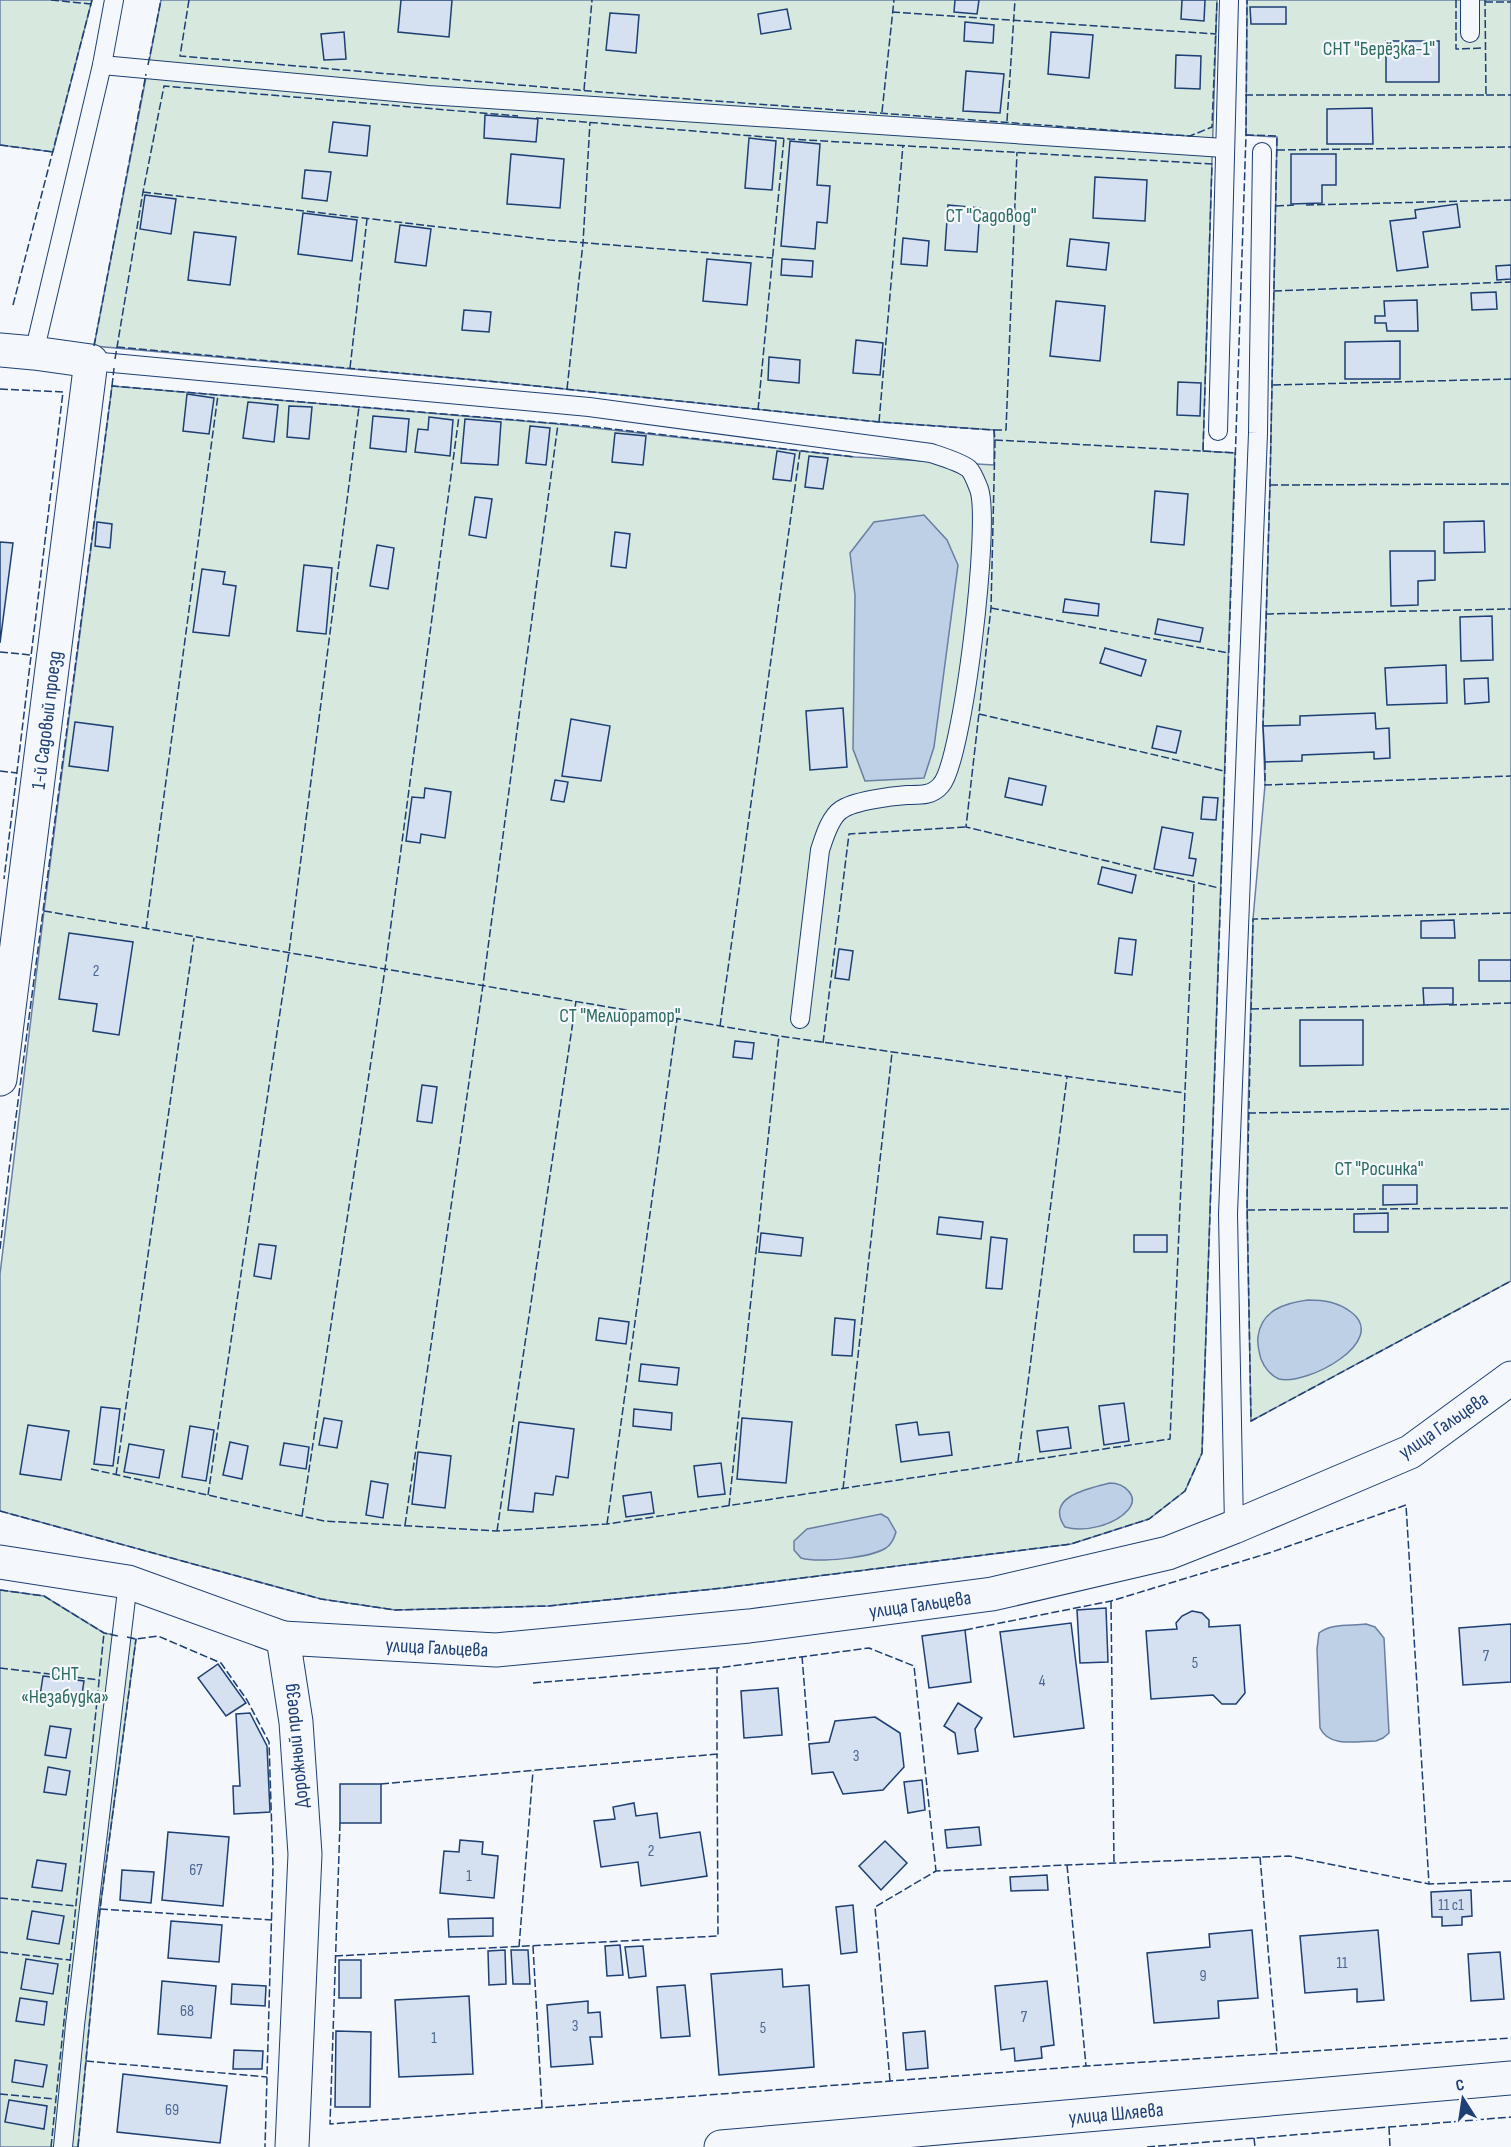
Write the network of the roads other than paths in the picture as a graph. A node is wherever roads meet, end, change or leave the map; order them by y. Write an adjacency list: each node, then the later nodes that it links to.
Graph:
1 (114, 0): 5 (lane)
2 (1229, 0): 6 (lane)
3 (1470, 0): 4 (lane)
4 (1470, 33)
5 (102, 65): 6 (lane); 9 (lane)
6 (1224, 148): 11 (lane)
7 (1262, 152): 15 (lane)
8 (0, 351): 9 (street)
9 (34, 353): 10 (street)
10 (92, 361): 12 (lane); 13 (street, 1-й Садовый проезд)
11 (1218, 431)
12 (800, 1019)
13 (0, 1079)
14 (1511, 1378): 15 (street, улица Гальцева)
15 (1234, 1527): 18 (street, улица Гальцева)
16 (0, 1562): 17 (street)
17 (128, 1582): 18 (street); 20 (lane)
18 (283, 1638): 21 (street, Дорожный проезд)
19 (1511, 2078): 22 (street, улица Шляева)
20 (63, 2147)
21 (292, 2147)
22 (721, 2147)

